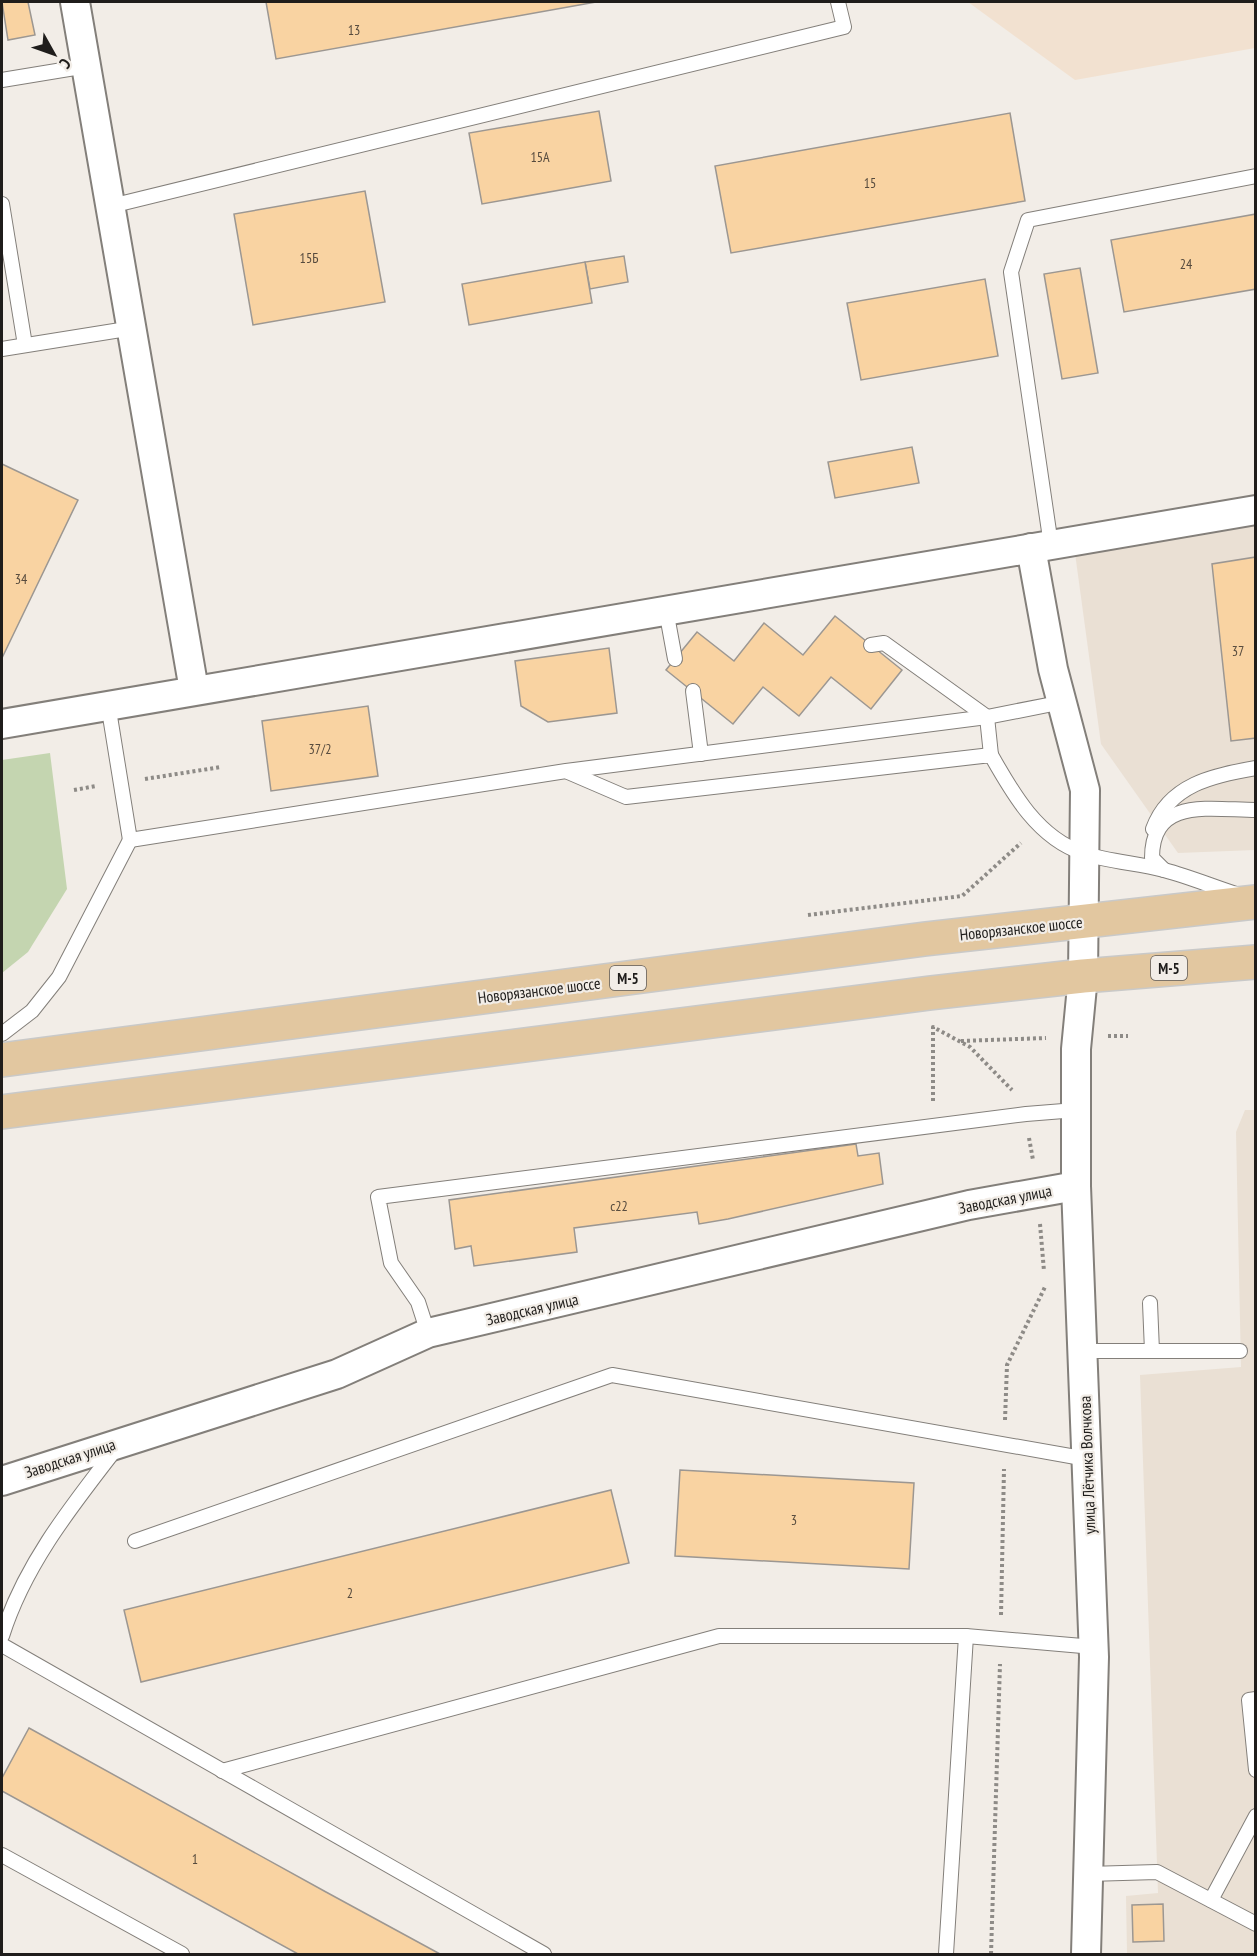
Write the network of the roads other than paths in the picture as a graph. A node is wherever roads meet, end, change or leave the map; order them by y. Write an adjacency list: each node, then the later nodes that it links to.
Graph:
1 (75, 2): 3 (street)
2 (838, 2): 7 (lane)
3 (87, 66): 4 (lane); 7 (street)
4 (2, 80)
5 (1256, 176): 12 (lane)
6 (2, 204): 9 (lane)
7 (111, 206): 8 (street)
8 (133, 328): 9 (lane); 16 (street)
9 (25, 345): 10 (lane)
10 (2, 349)
11 (1256, 510): 12 (street)
12 (1041, 547): 13 (street); 18 (street, улица Лётчика Волчкова)
13 (666, 610): 15 (lane); 16 (street)
14 (871, 645): 20 (lane)
15 (675, 659)
16 (194, 690): 19 (street)
17 (693, 692): 22 (lane)
18 (1063, 702): 20 (lane); 29 (street, улица Лётчика Волчкова)
19 (108, 704): 21 (street); 27 (lane)
20 (987, 717): 22 (lane); 23 (lane)
21 (2, 724)
22 (701, 754): 25 (lane)
23 (991, 755): 25 (lane); 29 (lane)
24 (1256, 768): 28 (lane)
25 (566, 771): 27 (lane)
26 (1256, 810): 28 (lane)
27 (130, 840): 35 (lane)
28 (1152, 843): 30 (lane)
29 (1084, 854): 30 (lane); 32 (street, улица Лётчика Волчкова)
30 (1164, 870): 31 (lane)
31 (1256, 901): 32 (main road, Новорязанское шоссе / М-5)
32 (1084, 921): 34 (street, улица Лётчика Волчкова); 36 (main road, Новорязанское шоссе / М-5)
33 (1256, 962): 34 (main road, М-5)
34 (1083, 976): 37 (street, улица Лётчика Волчкова); 38 (main road, М-5)
35 (2, 1034)
36 (2, 1060)
37 (1076, 1110): 39 (street, улица Лётчика Волчкова); 41 (lane)
38 (2, 1112)
39 (1076, 1186): 41 (street, Заводская улица); 42 (street, улица Лётчика Волчкова)
40 (1150, 1303): 43 (lane)
41 (428, 1333): 45 (street, Заводская улица)
42 (1083, 1351): 43 (lane); 46 (street, улица Лётчика Волчкова)
43 (1152, 1351): 44 (lane)
44 (1240, 1351)
45 (122, 1441): 47 (street, Заводская улица); 49 (lane)
46 (1087, 1459): 48 (lane); 52 (street, улица Лётчика Волчкова)
47 (2, 1481)
48 (135, 1540)
49 (2, 1636)
50 (966, 1636): 52 (lane); 55 (lane); 63 (lane)
51 (2, 1645): 55 (lane)
52 (1094, 1647): 58 (street, улица Лётчика Волчкова)
53 (1256, 1699): 54 (lane)
54 (1256, 1770)
55 (222, 1771): 62 (lane)
56 (1256, 1816): 59 (lane)
57 (2, 1855): 61 (lane)
58 (1088, 1874): 59 (lane); 64 (street, улица Лётчика Волчкова)
59 (1211, 1900): 60 (lane)
60 (1256, 1924)
61 (182, 1954)
62 (544, 1954)
63 (945, 1954)
64 (1086, 1954)

